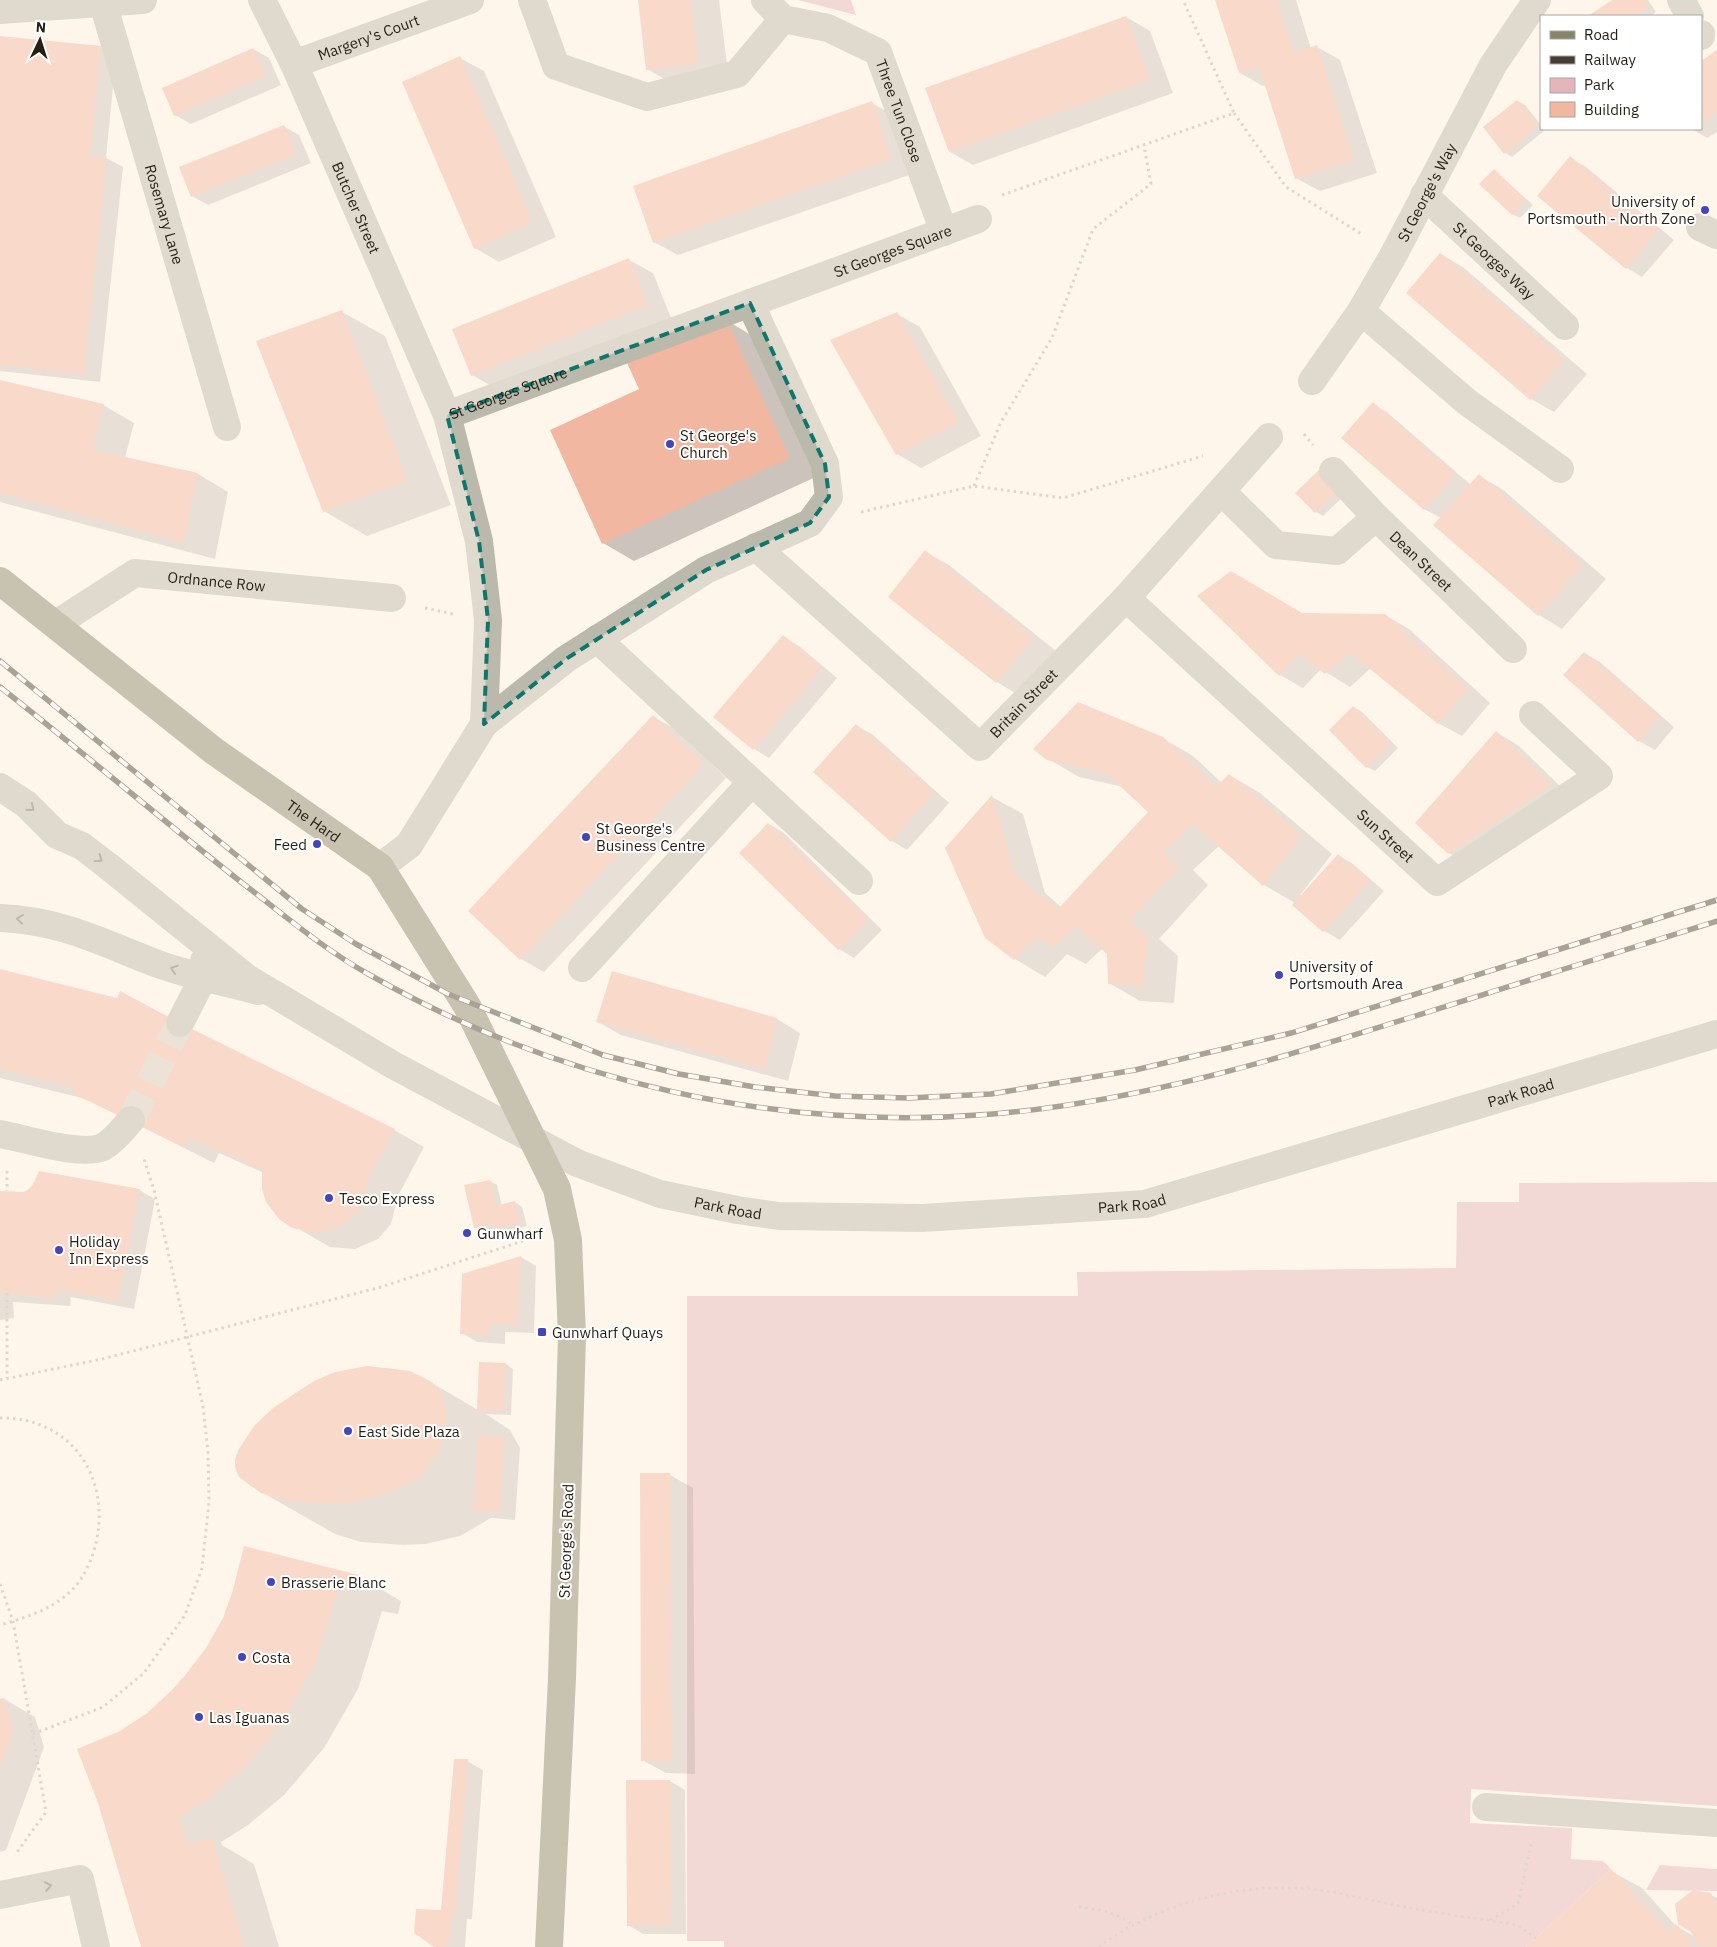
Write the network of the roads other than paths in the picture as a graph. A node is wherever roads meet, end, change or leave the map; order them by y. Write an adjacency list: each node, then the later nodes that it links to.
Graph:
1 (142, 0): 7 (street)
2 (262, 0): 11 (street, Butcher Street)
3 (470, 0): 11 (street, Margery's Court)
4 (532, 0): 9 (street)
5 (1537, 0): 12 (street, St George's Way)
6 (1681, 0): 10 (street)
7 (103, 3): 8 (street); 20 (street, Rosemary Lane)
8 (0, 10)
9 (774, 10): 14 (street, Three Tun Close)
10 (1690, 15)
11 (294, 64): 19 (street, Butcher Street)
12 (1424, 195): 16 (street, St George's Way); 17 (street, St Georges Way)
13 (978, 219): 14 (street, St Georges Square)
14 (944, 232): 15 (street, St Georges Square)
15 (750, 303): 19 (street, St Georges Square); 26 (street, St Georges Square)
16 (1361, 311): 18 (street, St George's Way); 22 (street)
17 (1565, 326)
18 (1312, 381)
19 (447, 415): 34 (street, St Georges Square)
20 (227, 427)
21 (1269, 437): 24 (street, Britain Street)
22 (1560, 469)
23 (1333, 471): 25 (street, Dean Street)
24 (1221, 491): 25 (street); 29 (street, Britain Street)
25 (1376, 517): 32 (street, Dean Street)
26 (756, 548): 29 (street, Britain Street); 31 (street, St Georges Square)
27 (0, 581): 30 (main road, The Hard)
28 (392, 598): 30 (street, Ordnance Row)
29 (1126, 598): 33 (street, Sun Street)
30 (56, 624): 37 (main road, The Hard)
31 (598, 639): 34 (street, St Georges Square); 35 (street)
32 (1513, 649)
33 (1533, 715)
34 (484, 724): 37 (street, St Georges Square)
35 (752, 782): 38 (street); 41 (street)
36 (0, 786): 42 (street, one-way to 42)
37 (380, 867): 46 (main road, The Hard)
38 (859, 881)
39 (0, 918): 40 (street, one-way to 39)
40 (203, 966): 42 (street); 42 (street)
41 (582, 968)
42 (243, 982): 46 (street, Park Road)
43 (1717, 1034): 46 (street, Park Road)
44 (131, 1120): 45 (street)
45 (0, 1134)
46 (535, 1140): 51 (main road, St George's Road)
47 (1486, 1807): 48 (street)
48 (1717, 1823)
49 (0, 1895): 50 (street, one-way to 50)
50 (96, 1947)
51 (549, 1947)

